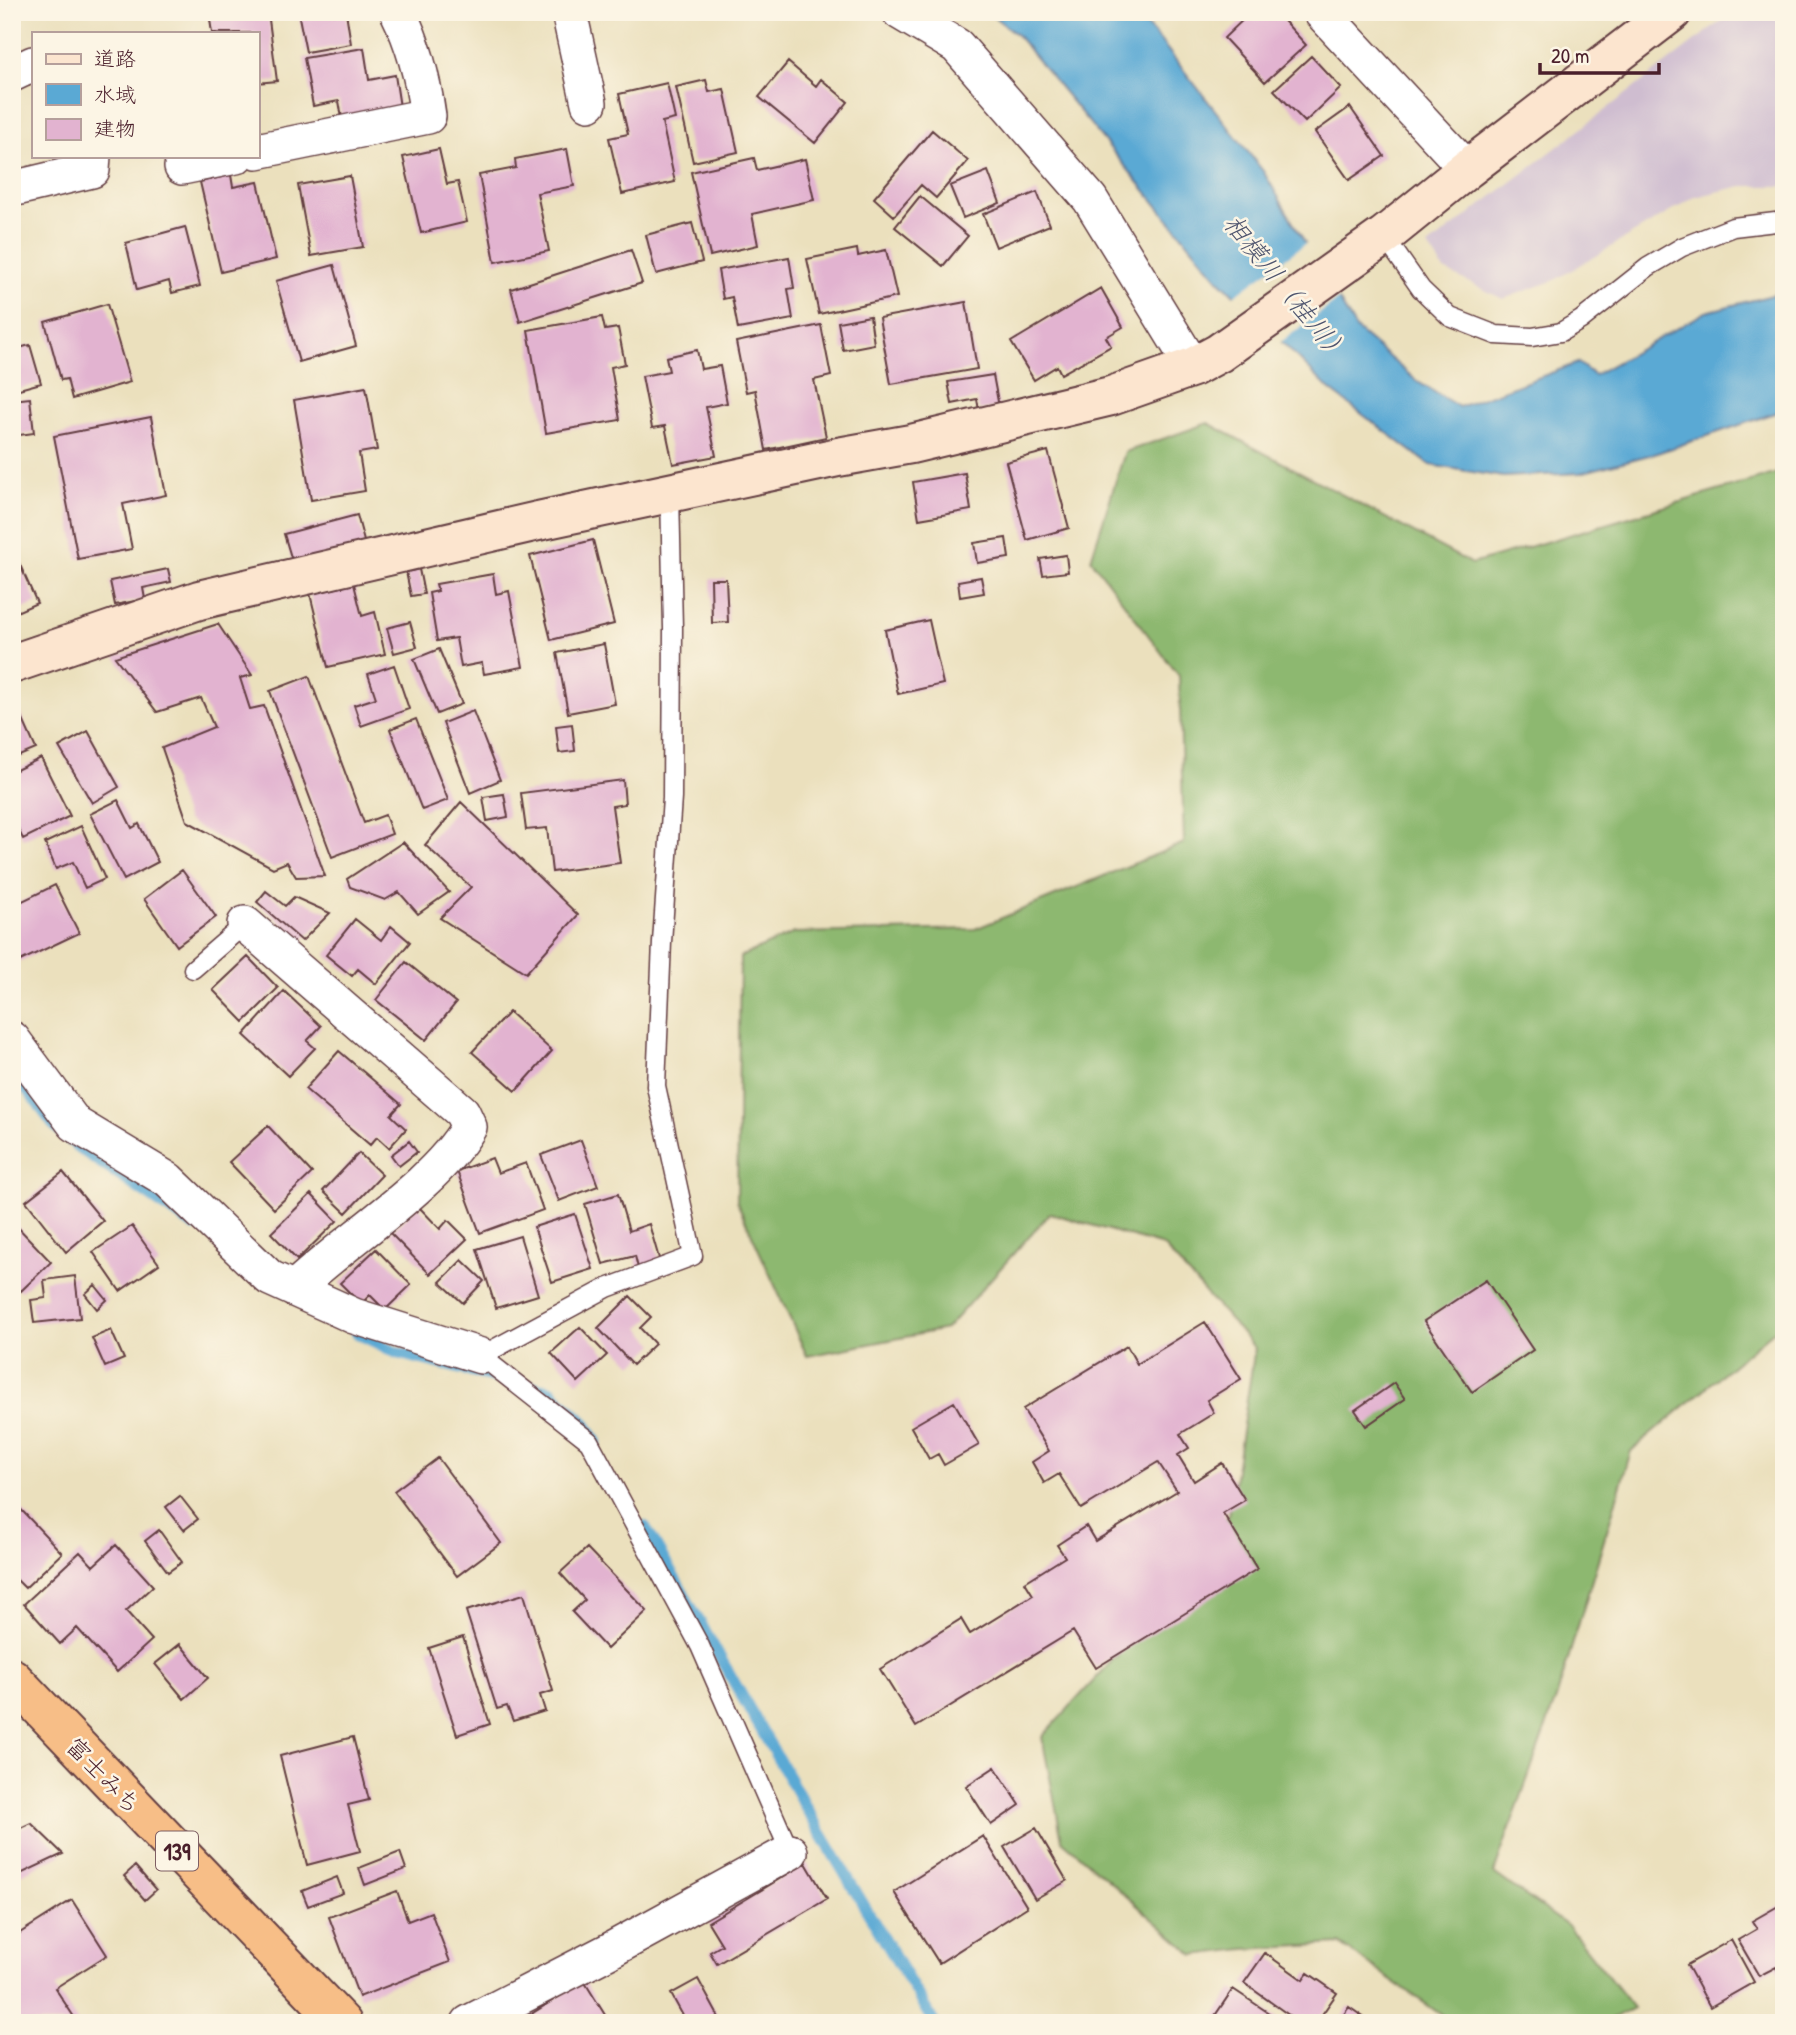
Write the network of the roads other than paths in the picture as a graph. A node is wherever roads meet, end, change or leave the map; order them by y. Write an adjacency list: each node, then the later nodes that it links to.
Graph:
1 (398, 12): 9 (street)
2 (569, 12): 8 (street)
3 (900, 12): 17 (street)
4 (1321, 12): 13 (street)
5 (1672, 12): 13 (main road)
6 (32, 64): 7 (street)
7 (12, 74)
8 (589, 103)
9 (259, 151)
10 (93, 158): 14 (street)
11 (226, 158): 12 (street)
12 (182, 167)
13 (1467, 169): 16 (main road)
14 (12, 190)
15 (1784, 221): 16 (lane)
16 (1378, 241): 17 (main road)
17 (1193, 367): 18 (main road)
18 (670, 493): 19 (main road); 24 (lane)
19 (12, 664)
20 (245, 924): 21 (lane); 23 (street)
21 (193, 969)
22 (12, 1040): 23 (street)
23 (293, 1289): 24 (street)
24 (481, 1356): 26 (lane)
25 (12, 1678): 27 (highway, 富士みち / 139)
26 (790, 1852): 28 (street)
27 (342, 2023)
28 (469, 2023)

